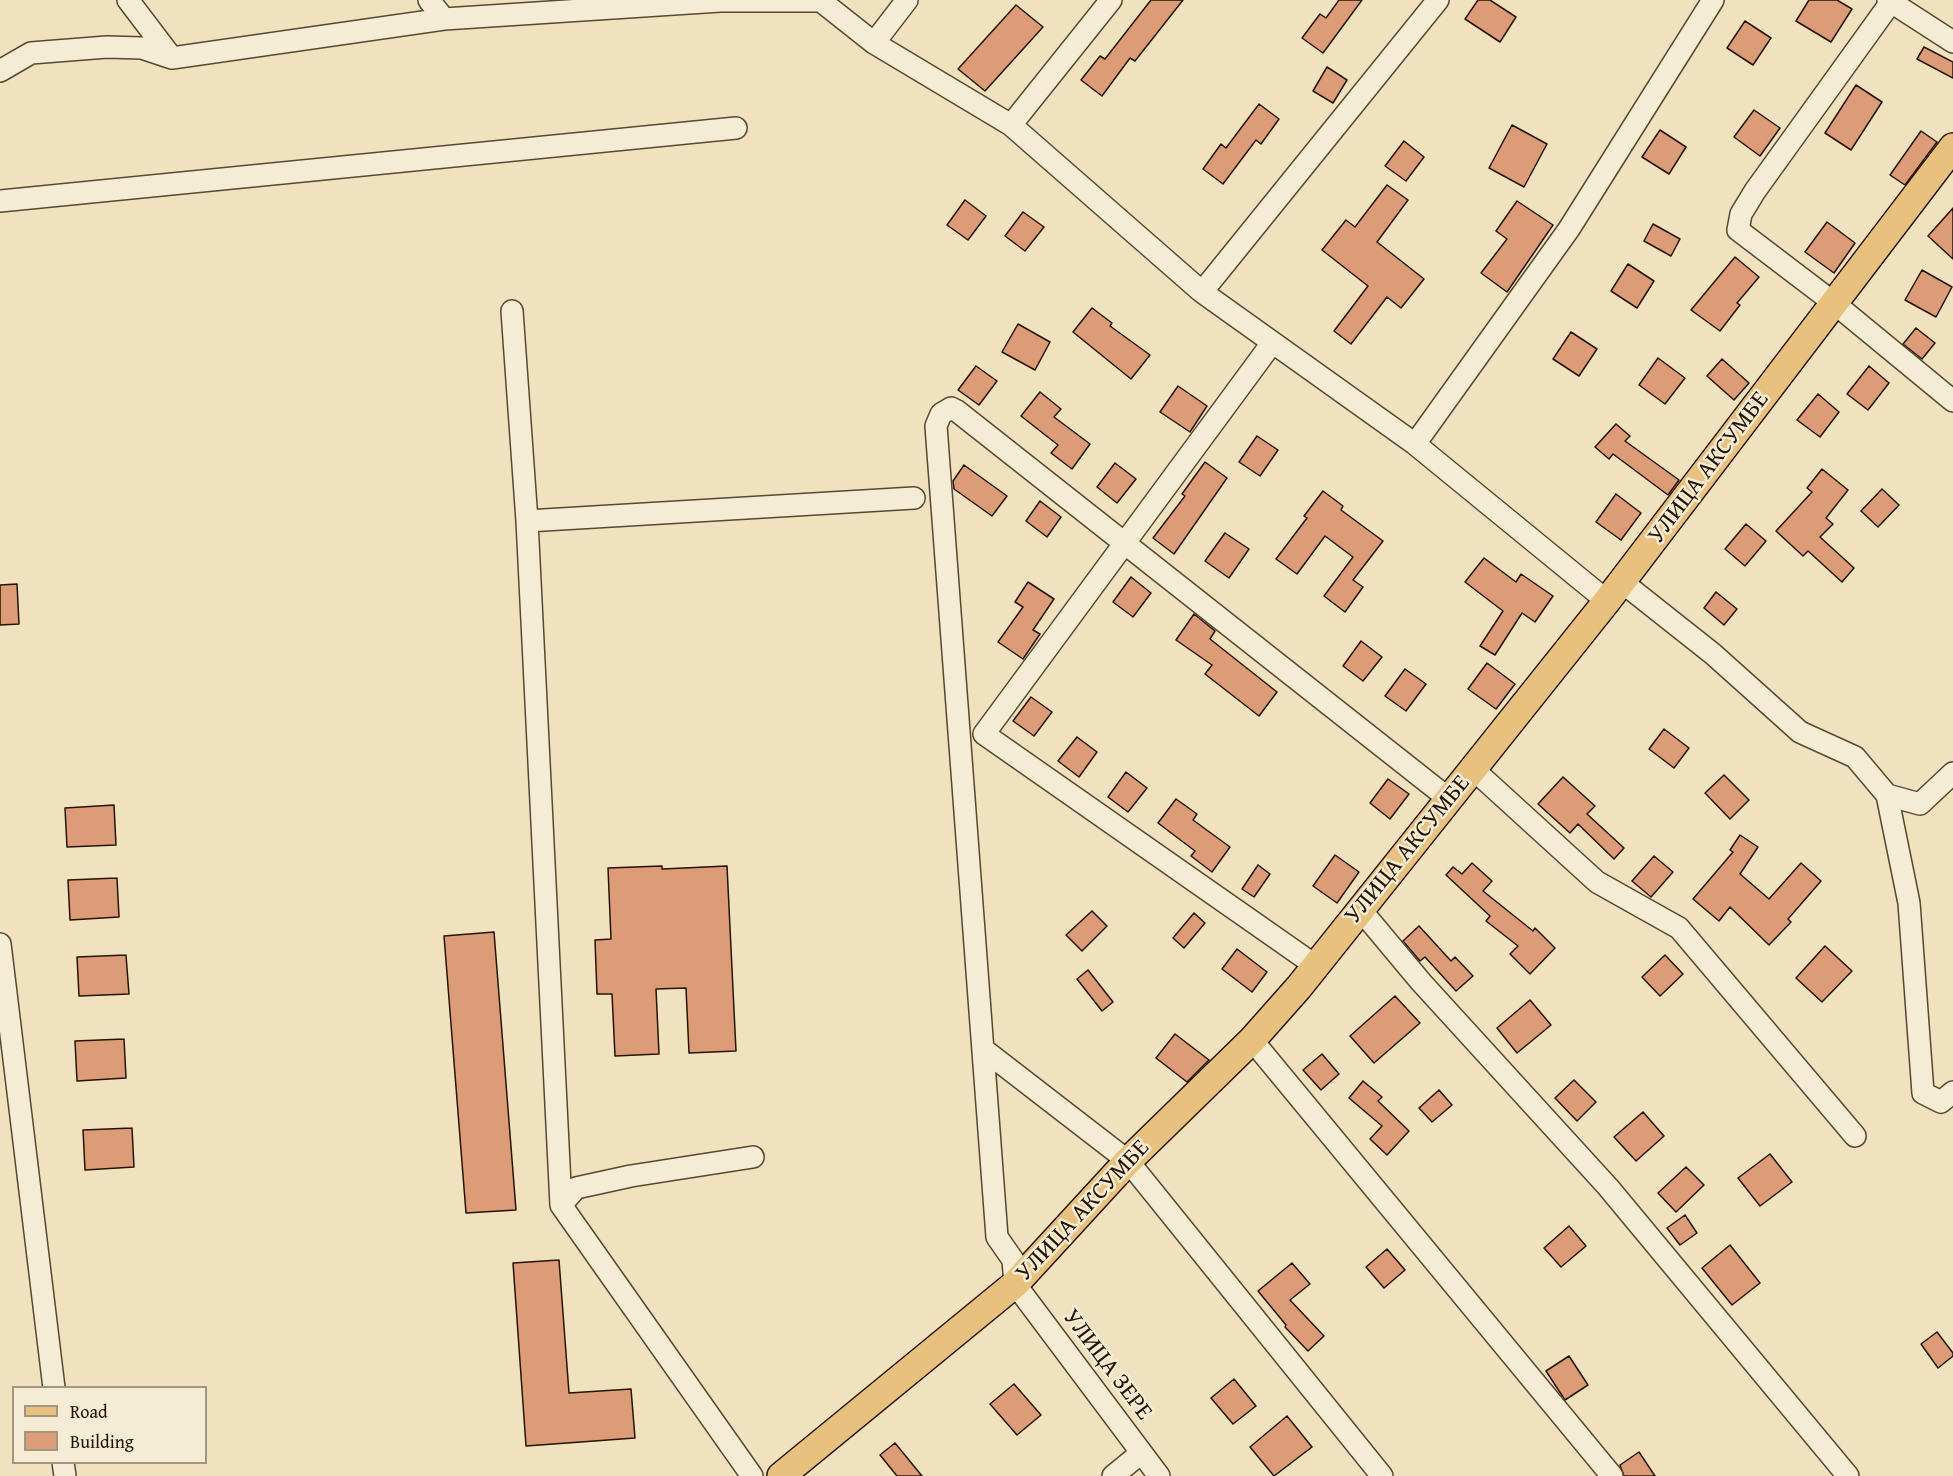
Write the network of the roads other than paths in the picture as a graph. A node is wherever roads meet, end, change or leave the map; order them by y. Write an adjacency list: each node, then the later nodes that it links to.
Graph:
1 (128, 0): 12 (street)
2 (429, 0): 9 (street)
3 (907, 0): 11 (street)
4 (1112, 0): 14 (street)
5 (1438, 0): 18 (street)
6 (1713, 0): 23 (street)
7 (719, 1): 9 (street); 11 (street)
8 (1889, 1): 10 (street); 19 (street)
9 (444, 20): 12 (street)
10 (1953, 42)
11 (874, 43): 14 (street)
12 (172, 58): 13 (street)
13 (0, 71)
14 (1011, 125): 18 (street)
15 (736, 128): 17 (street)
16 (1949, 160): 19 (main road, УЛИЦА АКСУМБЕ)
17 (0, 201)
18 (1202, 292): 21 (street)
19 (1834, 303): 22 (street); 27 (main road, УЛИЦА АКСУМБЕ)
20 (512, 311): 25 (street)
21 (1272, 344): 23 (street); 26 (street)
22 (1953, 401)
23 (1415, 444): 27 (street)
24 (914, 498): 25 (street)
25 (527, 521): 43 (street)
26 (1124, 544): 28 (street); 29 (street); 33 (street)
27 (1614, 592): 30 (main road, УЛИЦА АКСУМБЕ); 32 (street)
28 (984, 734): 29 (street); 36 (street)
29 (959, 737): 38 (street)
30 (1473, 769): 33 (main road, УЛИЦА АКСУМБЕ); 40 (street)
31 (1953, 773): 32 (street)
32 (1887, 795): 39 (street)
33 (1449, 799): 34 (main road, УЛИЦА АКСУМБЕ)
34 (1360, 909): 36 (main road, УЛИЦА АКСУМБЕ); 53 (street)
35 (0, 944): 45 (street)
36 (1316, 966): 37 (main road, УЛИЦА АКСУМБЕ)
37 (1252, 1040): 42 (main road, УЛИЦА АКСУМБЕ); 52 (street)
38 (983, 1048): 42 (street); 44 (street)
39 (1953, 1092)
40 (1855, 1136)
41 (753, 1157): 43 (street)
42 (1128, 1161): 44 (main road, УЛИЦА АКСУМБЕ); 51 (street)
43 (561, 1204): 47 (street)
44 (1015, 1284): 46 (street, УЛИЦА ЗЕРЕ); 48 (main road, УЛИЦА АКСУМБЕ)
45 (54, 1386)
46 (1141, 1453): 49 (street); 50 (street, УЛИЦА ЗЕРЕ)
47 (752, 1476)
48 (781, 1476)
49 (1113, 1476)
50 (1159, 1476)
51 (1382, 1476)
52 (1612, 1476)
53 (1848, 1476)

